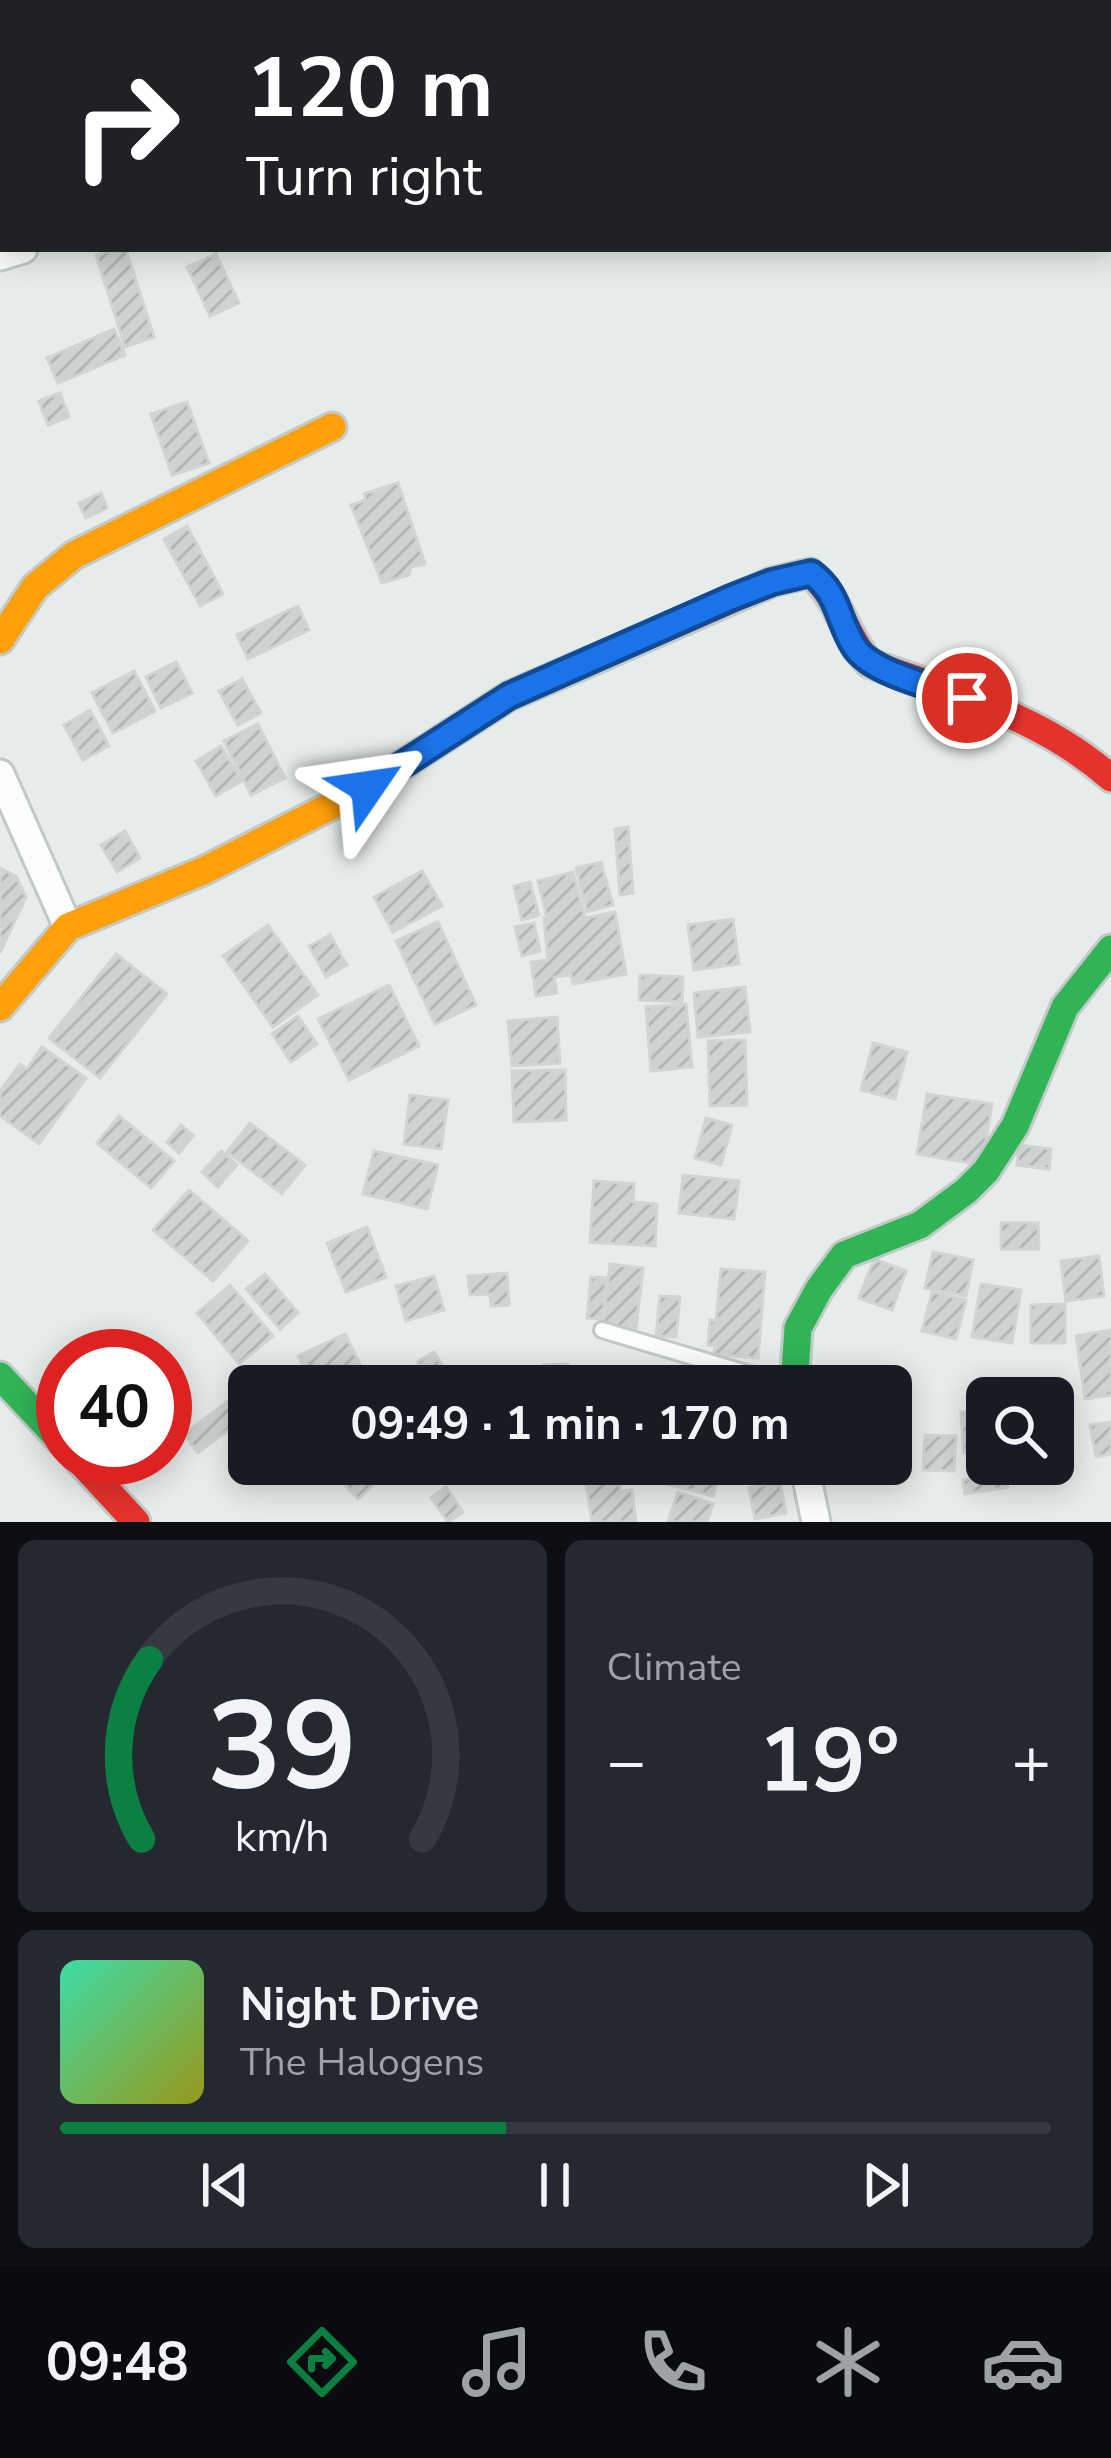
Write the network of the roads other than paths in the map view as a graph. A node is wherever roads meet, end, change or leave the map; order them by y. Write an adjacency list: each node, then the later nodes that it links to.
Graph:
1 (332, 427): 2 (street)
2 (0, 640)
3 (0, 774): 5 (street)
4 (1111, 778): 5 (street)
5 (68, 927): 7 (street)
6 (1111, 949): 10 (street)
7 (0, 1007)
8 (602, 1330): 9 (lane)
9 (721, 1365)
10 (792, 1365)
11 (0, 1376): 12 (street)
12 (36, 1414)
13 (102, 1485): 15 (street)
14 (809, 1485): 16 (street)
15 (136, 1522)
16 (816, 1522)

